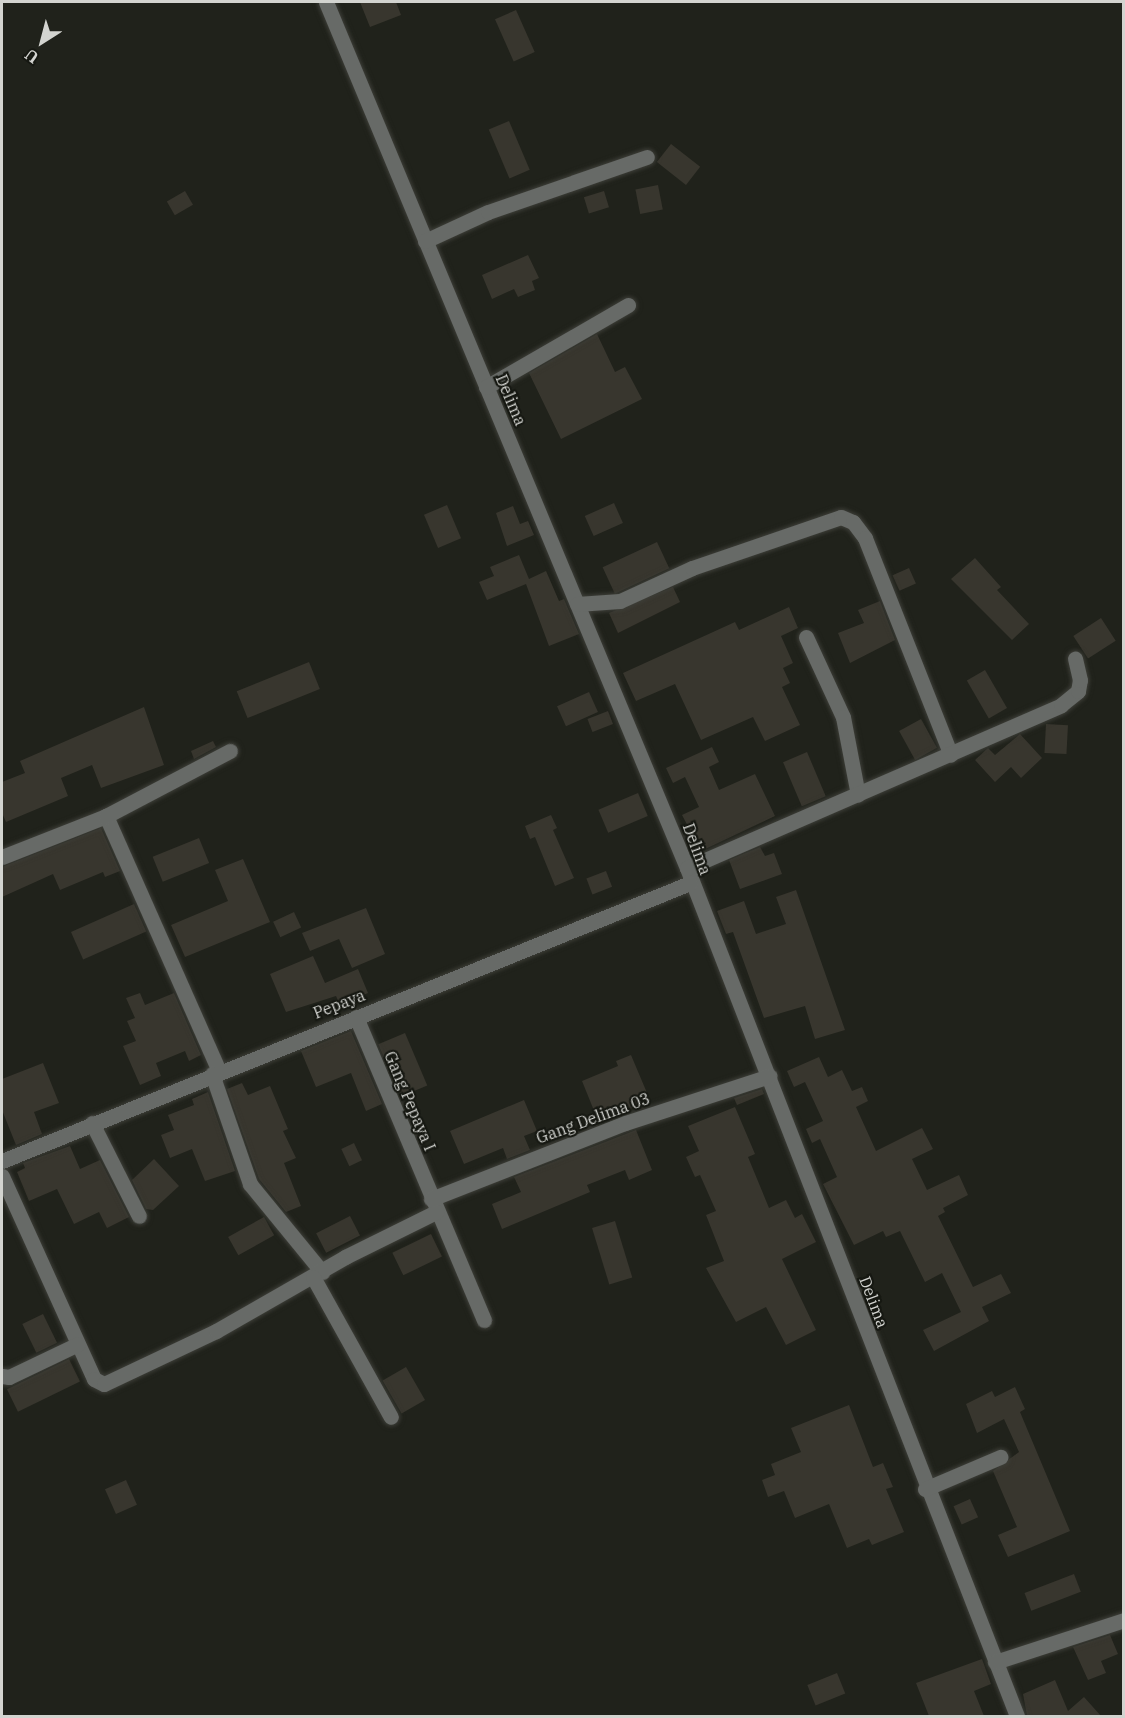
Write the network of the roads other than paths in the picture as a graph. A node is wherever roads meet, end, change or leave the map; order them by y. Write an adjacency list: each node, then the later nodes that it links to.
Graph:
1 (326, 2): 3 (street, Delima)
2 (647, 157): 3 (street)
3 (425, 241): 5 (street, Delima)
4 (628, 305): 5 (street)
5 (486, 387): 6 (street, Delima)
6 (577, 604): 10 (street); 14 (street, Delima)
7 (806, 637): 11 (street)
8 (1075, 659): 10 (street, Pepaya)
9 (230, 751): 12 (street)
10 (951, 755): 11 (street, Pepaya)
11 (858, 795): 14 (street, Pepaya)
12 (106, 816): 13 (street); 16 (street)
13 (2, 857)
14 (689, 875): 15 (street, Pepaya); 17 (street, Delima)
15 (356, 1017): 16 (street, Pepaya); 21 (street, Gang Pepaya I)
16 (215, 1073): 18 (street, Pepaya); 23 (street)
17 (770, 1077): 21 (street, Gang Delima 03); 29 (street, Delima)
18 (92, 1123): 19 (street, Pepaya); 22 (street)
19 (2, 1161)
20 (2, 1176): 25 (street)
21 (434, 1205): 23 (street, Gang Delima 03); 24 (street, Gang Pepaya I)
22 (139, 1216)
23 (318, 1275): 25 (street, Gang Delima 03); 27 (street)
24 (484, 1320)
25 (78, 1344): 26 (street)
26 (2, 1376)
27 (391, 1417)
28 (1000, 1457): 29 (street)
29 (925, 1489): 31 (street, Delima)
30 (1124, 1620): 31 (street)
31 (995, 1662): 32 (street, Delima)
32 (1017, 1716)

